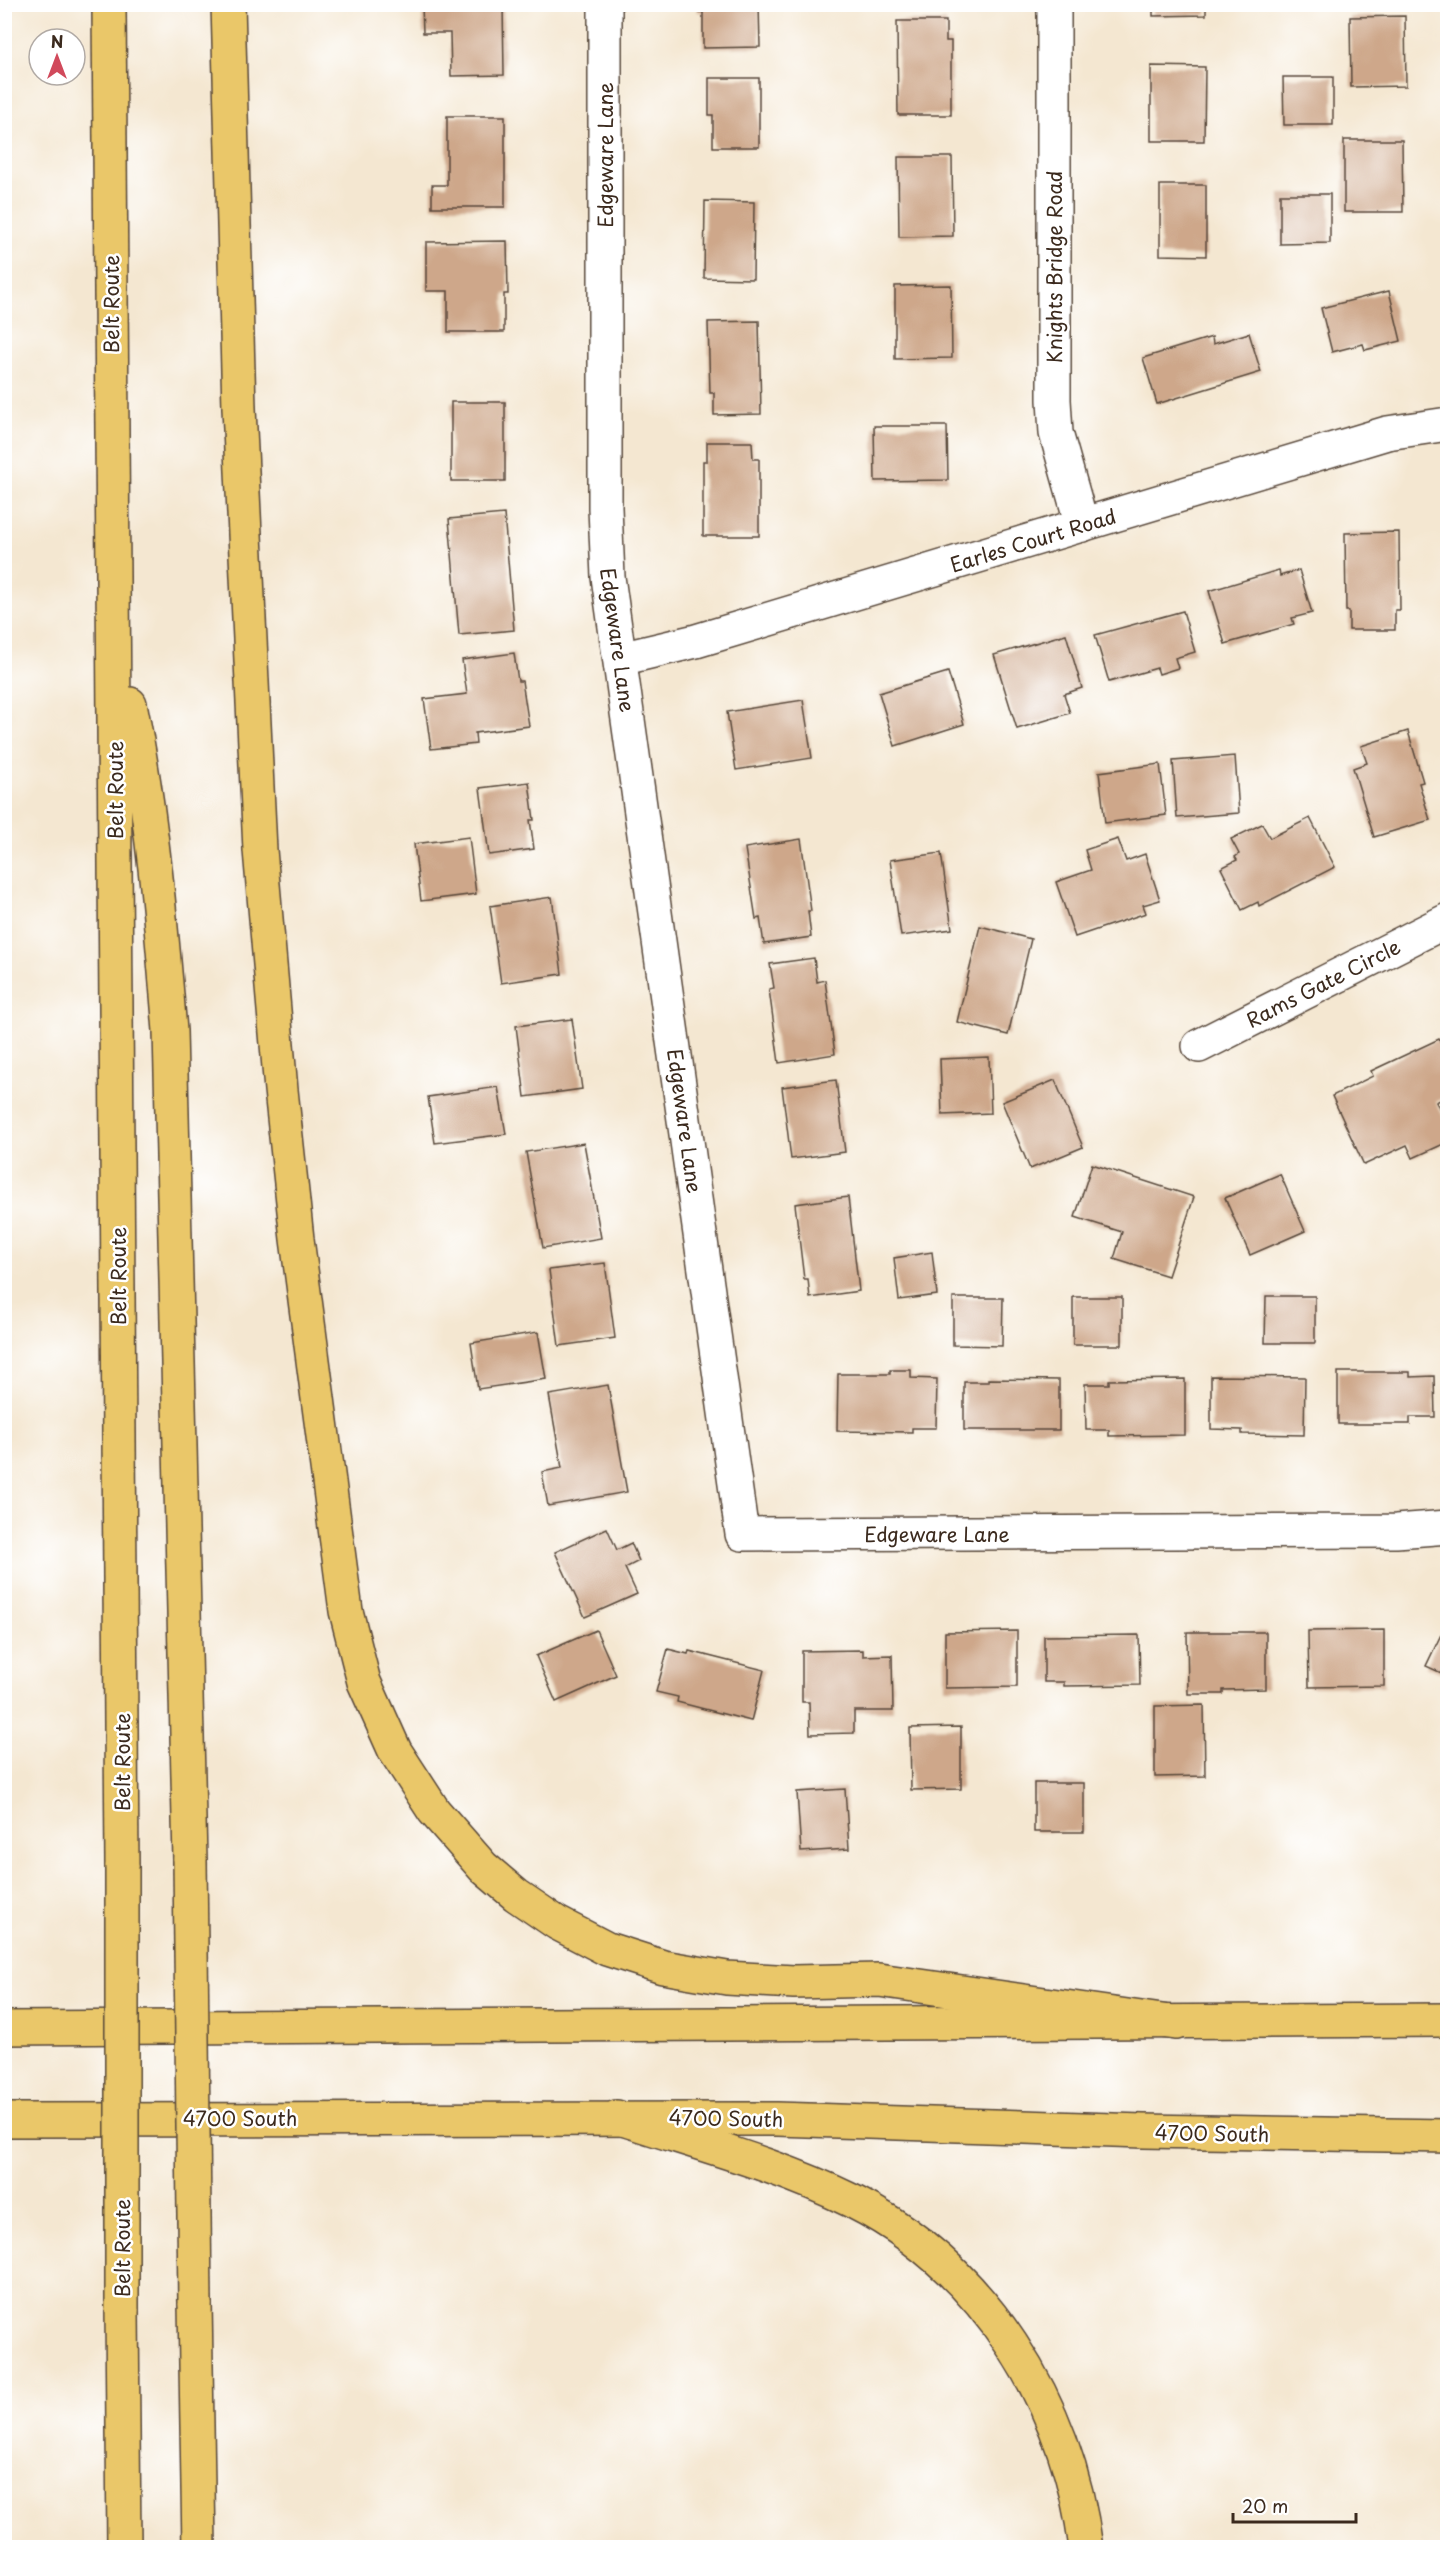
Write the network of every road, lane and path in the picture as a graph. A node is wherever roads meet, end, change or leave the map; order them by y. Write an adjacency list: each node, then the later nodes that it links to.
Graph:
1 (109, 4): 7 (main road, Belt Route)
2 (228, 4): 13 (main road)
3 (605, 4): 8 (street, Edgeware Lane)
4 (1054, 4): 6 (street, Knights Bridge Road)
5 (1448, 424): 6 (street, Earles Court Road)
6 (1082, 525): 8 (street, Earles Court Road)
7 (114, 624): 18 (main road, Belt Route, bridge); 19 (main road, bridge)
8 (620, 659): 11 (street, Edgeware Lane)
9 (1448, 920): 10 (street, Rams Gate Circle)
10 (1199, 1046)
11 (1448, 1527)
12 (1448, 2020): 13 (main road)
13 (1176, 2024): 14 (main road)
14 (4, 2028)
15 (617, 2117): 16 (main road, 4700 South); 17 (main road, 4700 South); 20 (main road)
16 (4, 2120)
17 (1448, 2136)
18 (124, 2547)
19 (199, 2547)
20 (1086, 2547)

